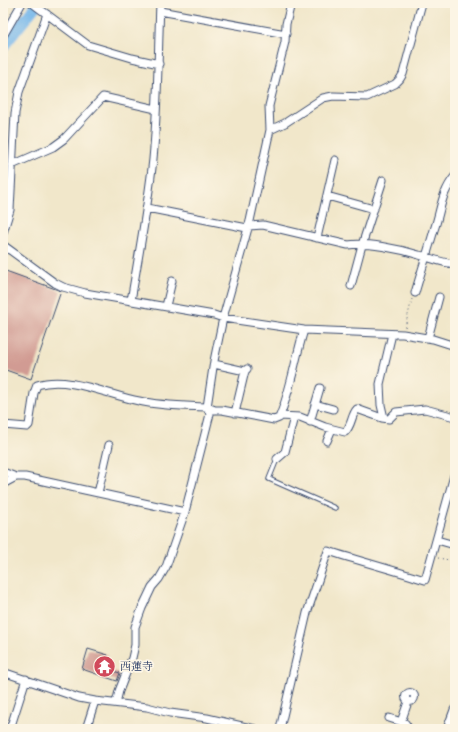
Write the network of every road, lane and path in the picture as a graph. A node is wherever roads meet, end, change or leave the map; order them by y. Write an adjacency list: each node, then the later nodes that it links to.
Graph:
1 (22, 3): 8 (street)
2 (32, 3): 7 (street)
3 (160, 3): 6 (street)
4 (291, 3): 9 (street)
5 (422, 3): 13 (street)
6 (160, 11): 9 (street); 11 (street)
7 (47, 14): 11 (street); 15 (street)
8 (6, 25): 10 (street)
9 (286, 34): 13 (street)
10 (3, 36)
11 (159, 64): 12 (street)
12 (156, 109): 15 (street); 19 (street)
13 (270, 130): 21 (street)
14 (335, 160): 18 (street)
15 (12, 165): 22 (street)
16 (455, 176): 26 (street)
17 (383, 180): 20 (street)
18 (326, 196): 20 (street); 23 (street)
19 (147, 208): 21 (street); 32 (street)
20 (374, 209): 25 (street)
21 (248, 227): 23 (street); 34 (street)
22 (3, 233)
23 (317, 238): 25 (street)
24 (3, 245): 32 (street)
25 (362, 245): 26 (street); 29 (street)
26 (425, 257): 27 (street); 30 (street)
27 (455, 264)
28 (172, 281): 33 (street)
29 (351, 286)
30 (415, 293): 37 (path)
31 (439, 297): 38 (street)
32 (131, 301): 33 (street)
33 (166, 306): 34 (street)
34 (223, 318): 35 (street); 40 (street)
35 (304, 330): 36 (street); 46 (street)
36 (392, 334): 37 (street); 49 (street)
37 (404, 334): 38 (street)
38 (428, 338): 39 (street)
39 (455, 346)
40 (214, 364): 43 (street); 45 (street)
41 (320, 388): 42 (street)
42 (315, 404): 44 (street); 50 (street)
43 (207, 407): 45 (street); 51 (street); 62 (street)
44 (333, 409)
45 (235, 413): 46 (street)
46 (280, 416): 47 (street)
47 (294, 417): 50 (street); 55 (street)
48 (455, 417): 49 (street)
49 (384, 418): 52 (street)
50 (310, 422): 52 (street)
51 (3, 425)
52 (332, 429): 53 (street)
53 (327, 441)
54 (109, 445): 60 (street)
55 (277, 459): 61 (lane)
56 (3, 472): 58 (street)
57 (455, 472): 63 (street)
58 (16, 477): 59 (street); 60 (street)
59 (3, 484)
60 (98, 493): 62 (street)
61 (335, 508)
62 (185, 512): 71 (street)
63 (437, 540): 64 (street); 65 (street)
64 (451, 544)
65 (433, 557): 66 (path); 78 (street)
66 (455, 561)
67 (3, 672): 68 (street)
68 (26, 679): 69 (street); 75 (street)
69 (95, 701): 71 (street); 76 (street)
70 (408, 702): 74 (street)
71 (116, 703): 77 (street)
72 (455, 710): 80 (street)
73 (388, 718): 74 (street)
74 (401, 722): 79 (street)
75 (10, 729)
76 (86, 729)
77 (255, 729)
78 (280, 729)
79 (409, 729)
80 (448, 729)

